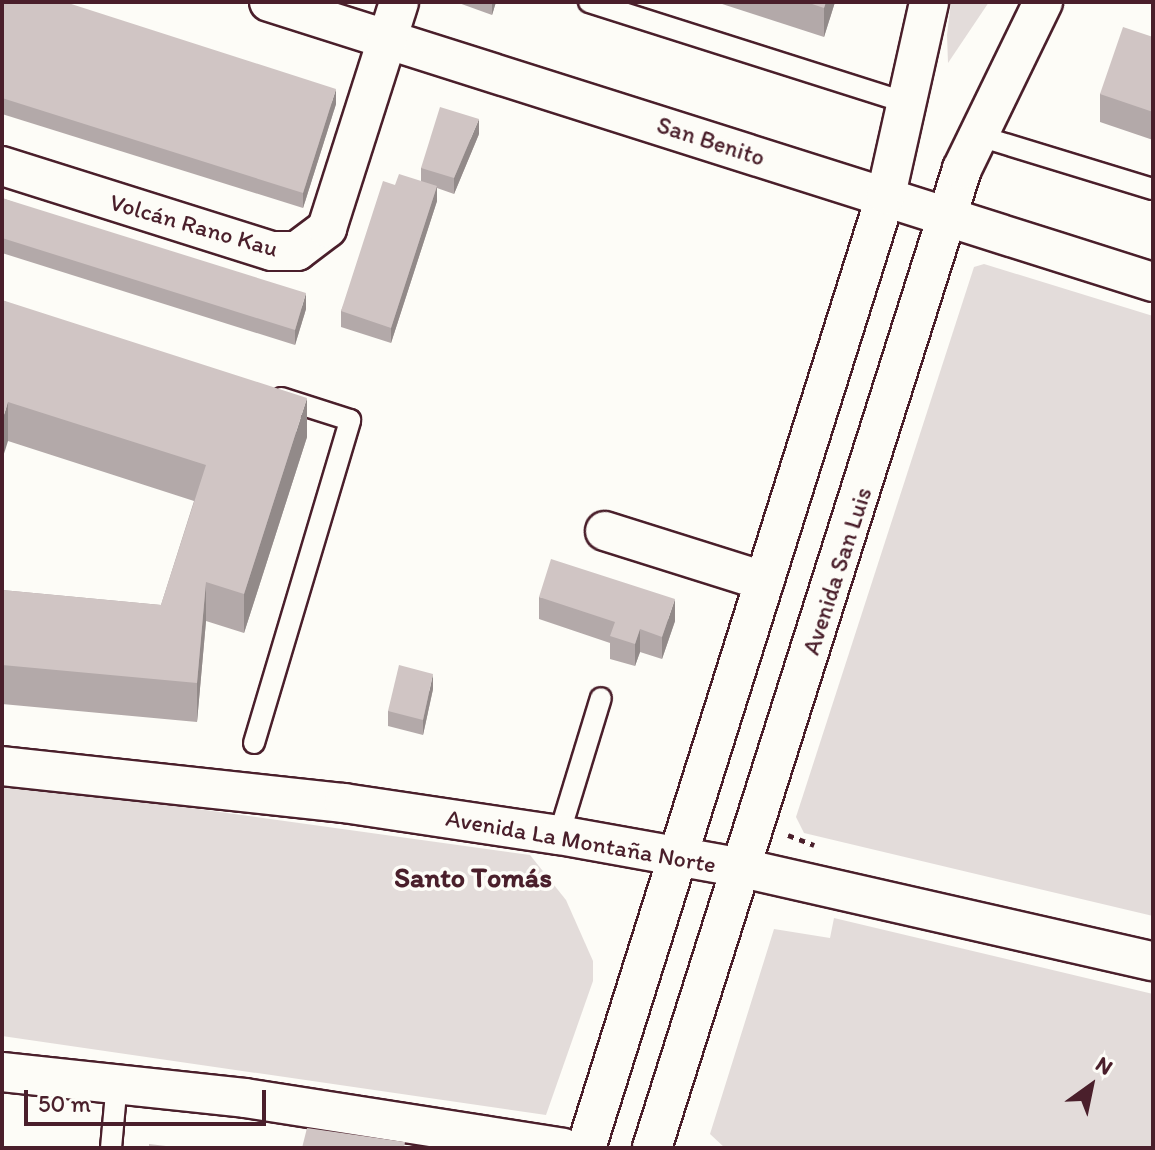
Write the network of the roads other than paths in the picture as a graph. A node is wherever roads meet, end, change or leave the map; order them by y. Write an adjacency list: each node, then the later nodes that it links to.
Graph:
1 (269, 2): 6 (street, San Benito)
2 (399, 2): 6 (street, Volcán Rano Kau)
3 (589, 2): 7 (lane)
4 (929, 2): 7 (street)
5 (1043, 2): 8 (street, Avenida San Luis)
6 (388, 39): 9 (street, Volcán Rano Kau); 11 (street, San Benito)
7 (910, 104): 11 (street)
8 (976, 135): 10 (lane); 12 (street, Avenida San Luis)
9 (2, 166)
10 (1153, 189)
11 (886, 195): 12 (street, San Benito); 16 (street)
12 (949, 216): 13 (street, San Benito); 22 (street, Avenida San Luis)
13 (1153, 282)
14 (259, 391): 18 (lane)
15 (605, 531): 16 (street)
16 (764, 581): 21 (street)
17 (601, 698): 20 (lane)
18 (254, 743)
19 (2, 766): 20 (street, Avenida La Montaña Norte)
20 (559, 835): 21 (street, Avenida La Montaña Norte)
21 (677, 857): 22 (street, Avenida La Montaña Norte); 28 (street)
22 (742, 868): 23 (street, Avenida La Montaña Norte); 29 (street, Avenida San Luis)
23 (1153, 961)
24 (2, 1072): 25 (street)
25 (117, 1082): 26 (lane); 27 (street)
26 (111, 1148)
27 (563, 1148)
28 (586, 1148)
29 (652, 1148)

